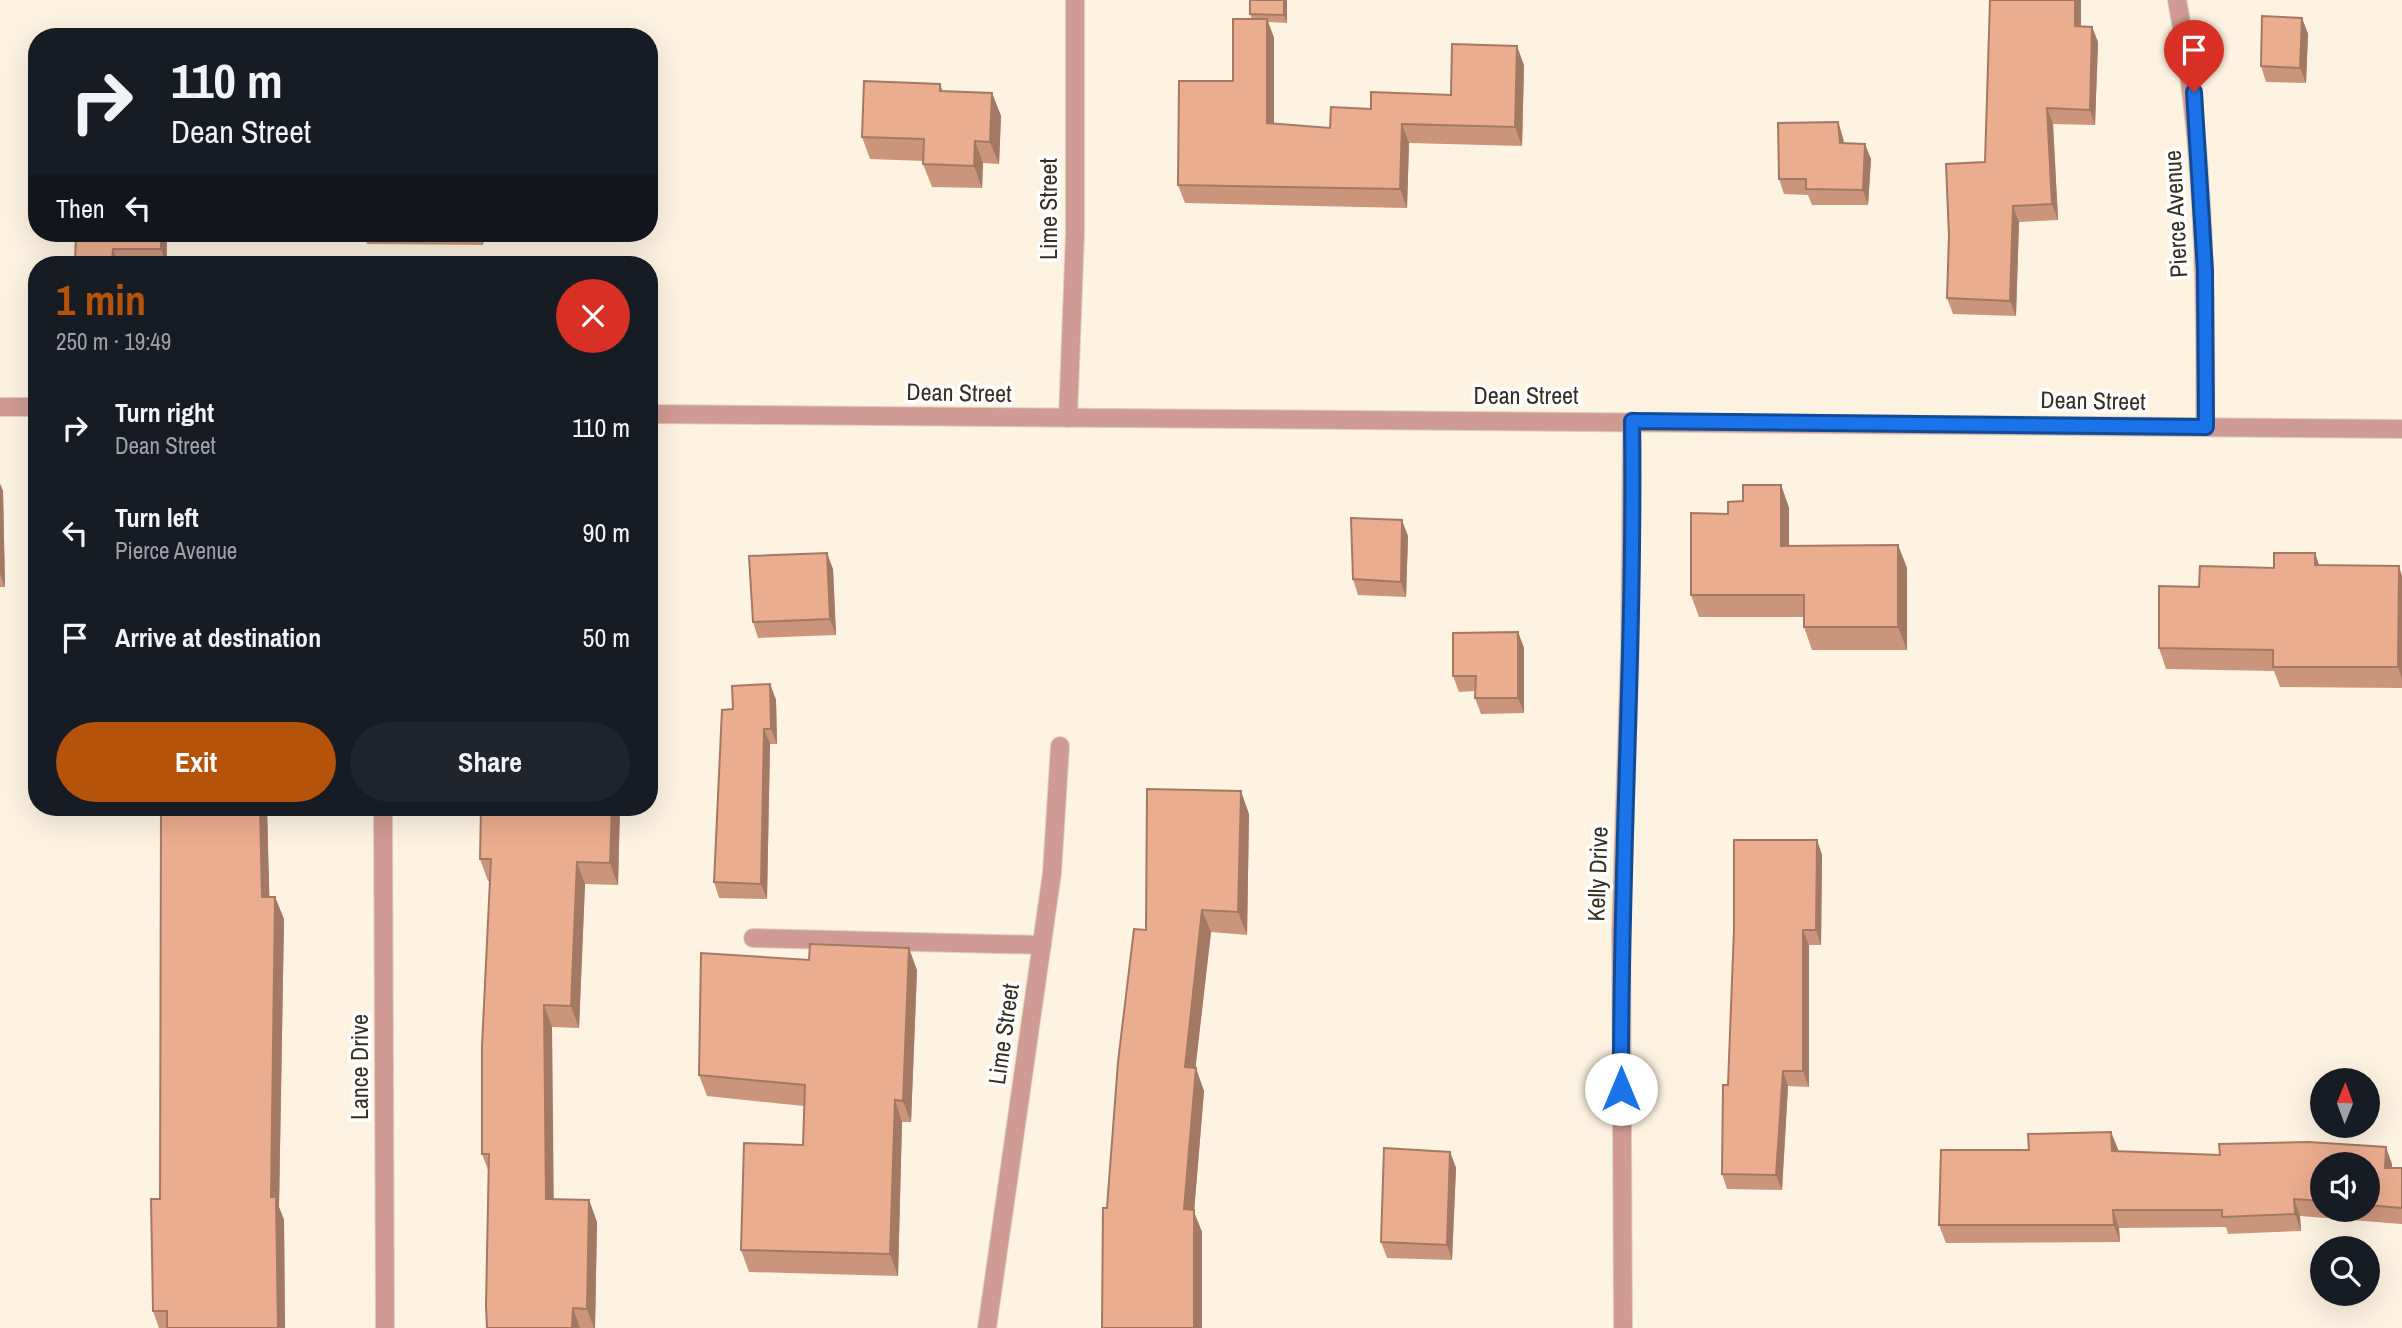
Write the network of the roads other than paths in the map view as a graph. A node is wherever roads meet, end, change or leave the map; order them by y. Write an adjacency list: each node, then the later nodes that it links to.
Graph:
1 (1075, 0): 6 (street, Lime Street)
2 (2177, 0): 8 (street, Pierce Avenue)
3 (0, 407): 4 (street)
4 (28, 407)
5 (658, 414): 6 (street, Dean Street)
6 (1068, 418): 7 (street, Dean Street)
7 (1632, 421): 8 (street, Dean Street); 16 (street, Kelly Drive)
8 (2206, 427): 9 (street, Dean Street)
9 (2402, 429)
10 (1060, 746): 13 (street, Lime Street)
11 (383, 816): 14 (street, Lance Drive)
12 (753, 938): 13 (street)
13 (1042, 945): 15 (street, Lime Street)
14 (385, 1328)
15 (987, 1328)
16 (1623, 1328)

